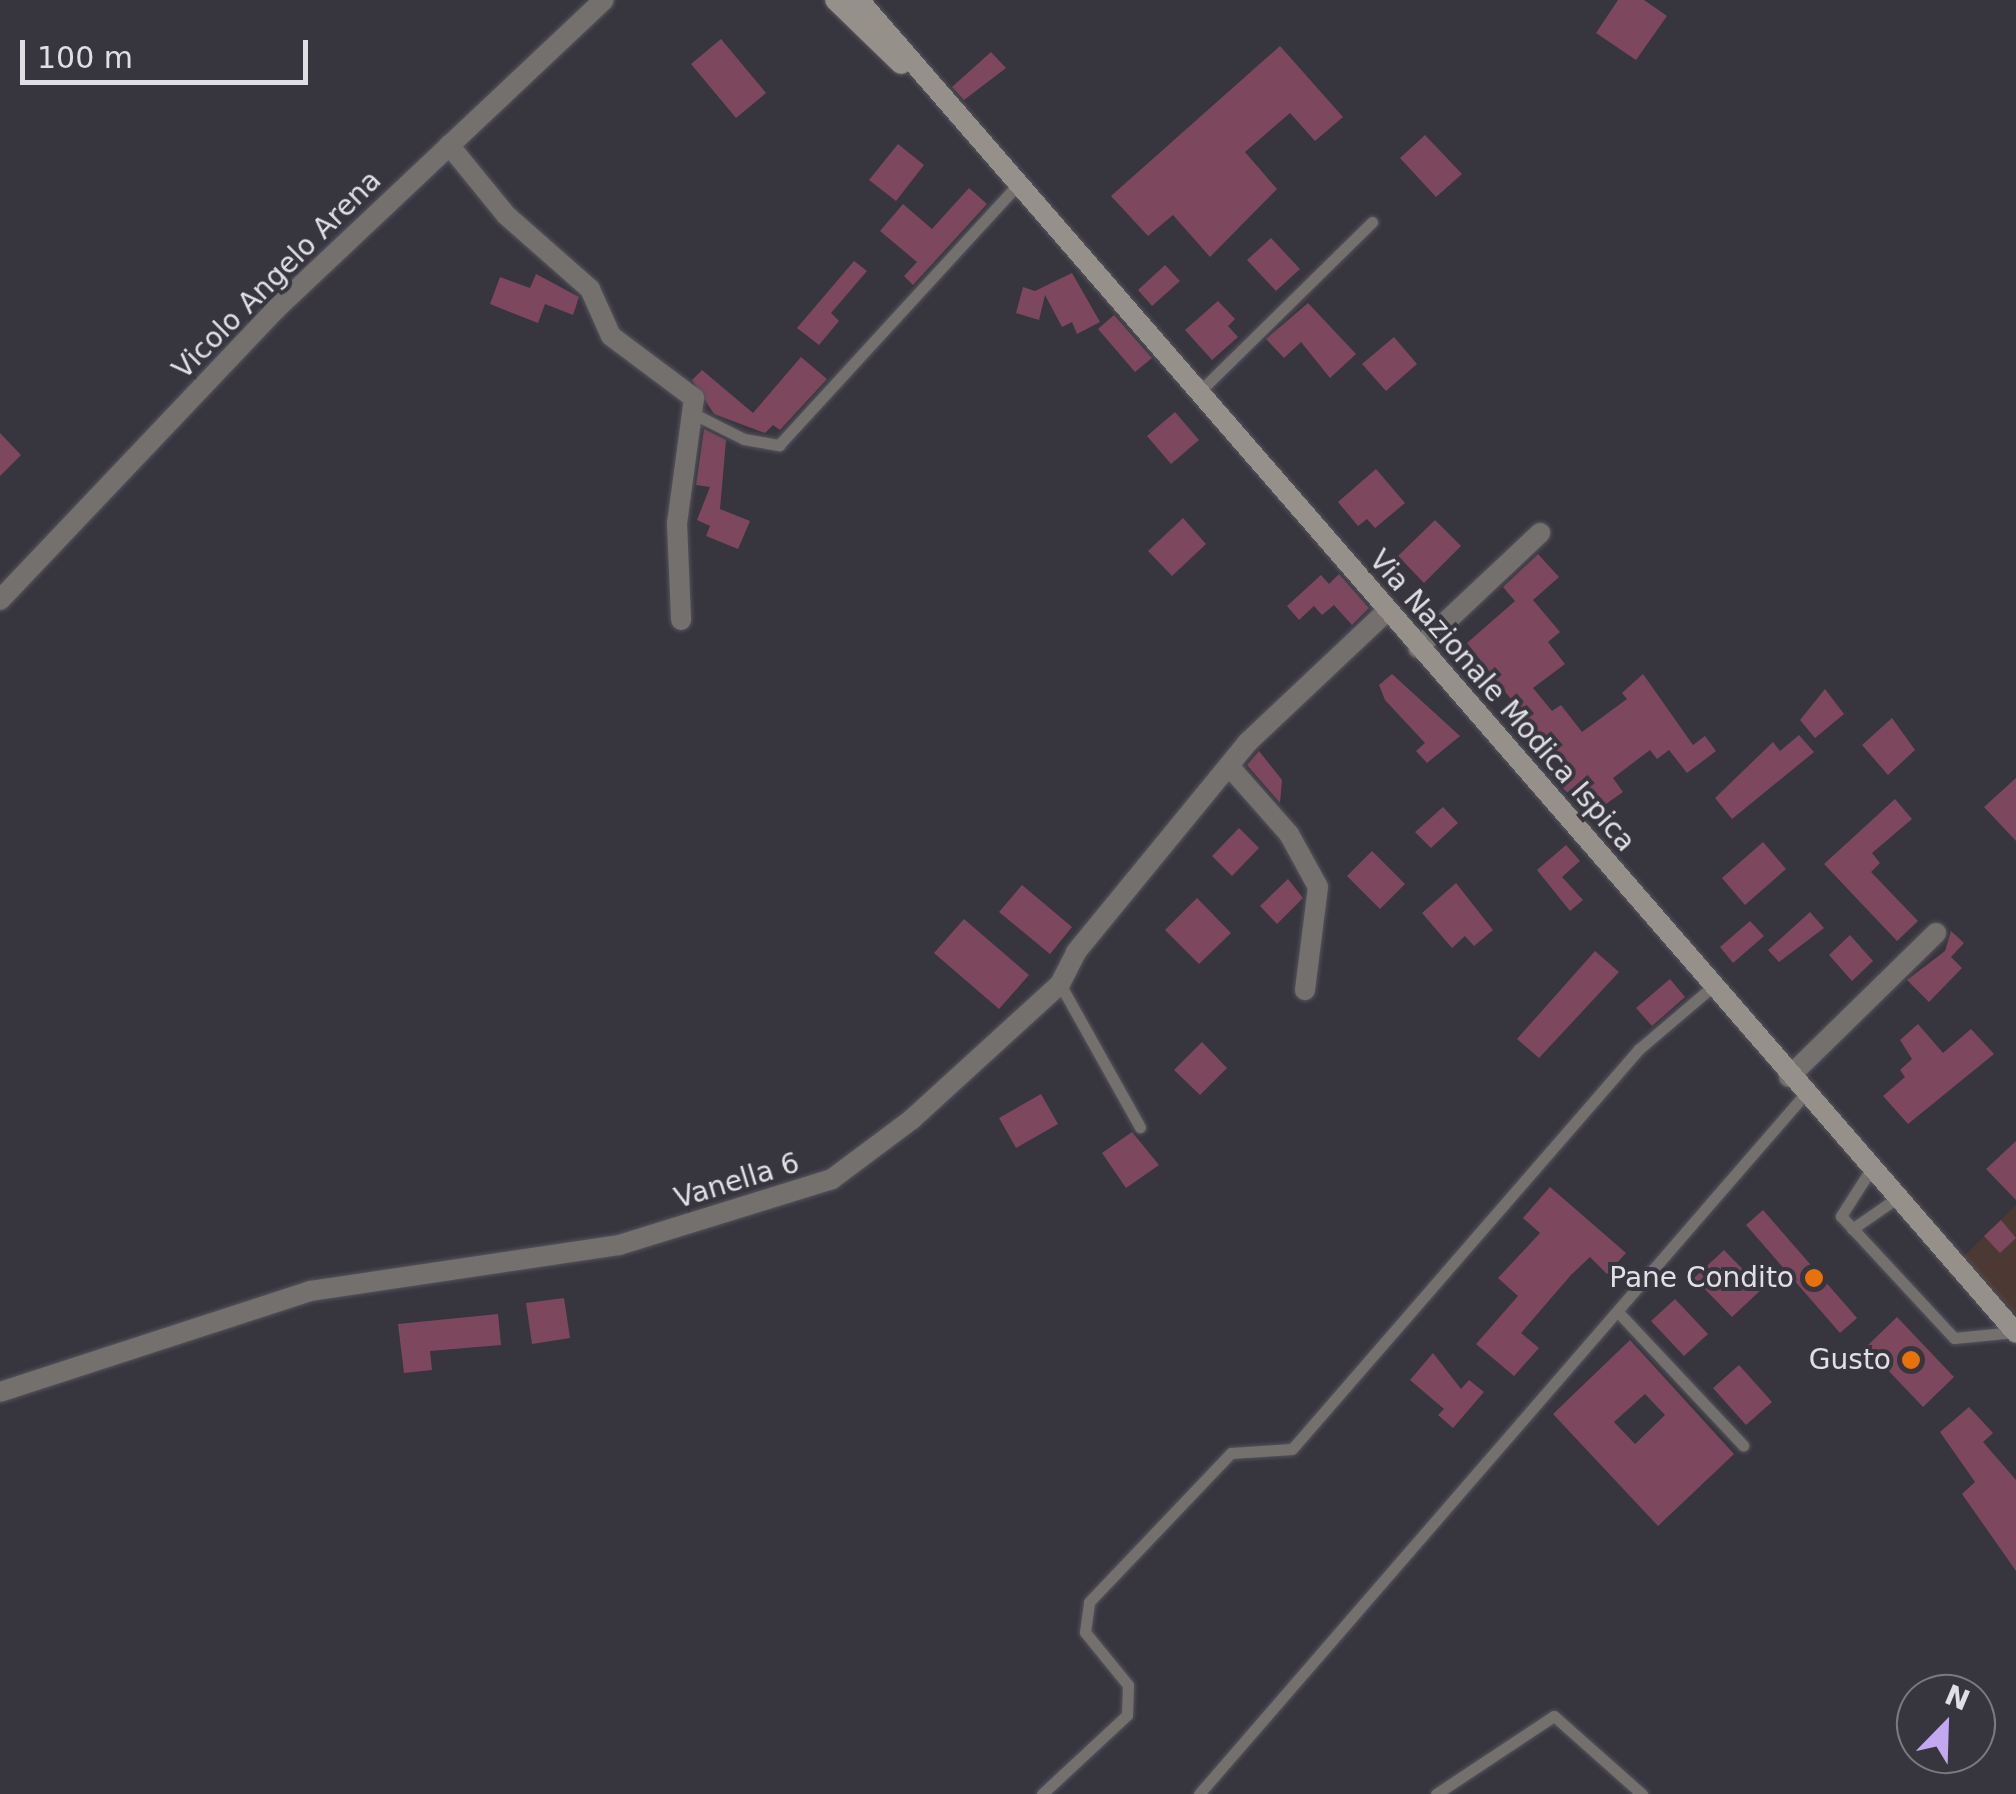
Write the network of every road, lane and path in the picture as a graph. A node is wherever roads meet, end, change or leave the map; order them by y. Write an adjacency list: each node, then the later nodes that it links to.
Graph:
1 (604, 0): 5 (street, Vicolo Angelo Arena)
2 (835, 0): 4 (main road)
3 (859, 0): 4 (main road)
4 (947, 105): 6 (main road, Via Nazionale Modica Ispica)
5 (449, 145): 9 (street); 11 (street, Vicolo Angelo Arena)
6 (1018, 185): 8 (main road, Via Nazionale Modica Ispica); 9 (lane)
7 (1372, 222): 8 (lane)
8 (1198, 392): 12 (main road, Via Nazionale Modica Ispica)
9 (694, 414): 13 (street)
10 (1540, 533): 14 (street)
11 (0, 600)
12 (1387, 611): 14 (main road, Via Nazionale Modica Ispica); 15 (street, Vanella 6)
13 (681, 620)
14 (1418, 648): 18 (main road, Via Nazionale Modica Ispica)
15 (1229, 766): 17 (street, Vanella 6); 19 (street)
16 (1936, 933): 20 (street)
17 (1060, 984): 22 (lane); 28 (street, Vanella 6)
18 (1713, 986): 20 (main road, Via Nazionale Modica Ispica); 30 (lane)
19 (1305, 990)
20 (1790, 1077): 21 (main road, Via Nazionale Modica Ispica)
21 (1805, 1094): 23 (main road, Via Nazionale Modica Ispica); 26 (lane)
22 (1140, 1127)
23 (1871, 1169): 24 (main road, Via Nazionale Modica Ispica); 25 (lane)
24 (1896, 1198): 25 (lane); 27 (main road, Via Nazionale Modica Ispica)
25 (1852, 1228): 27 (lane)
26 (1618, 1312): 29 (lane); 31 (lane)
27 (2016, 1333)
28 (0, 1392)
29 (1743, 1444)
30 (1042, 1794)
31 (1200, 1794)
32 (1436, 1794): 33 (lane)
33 (1642, 1794)

